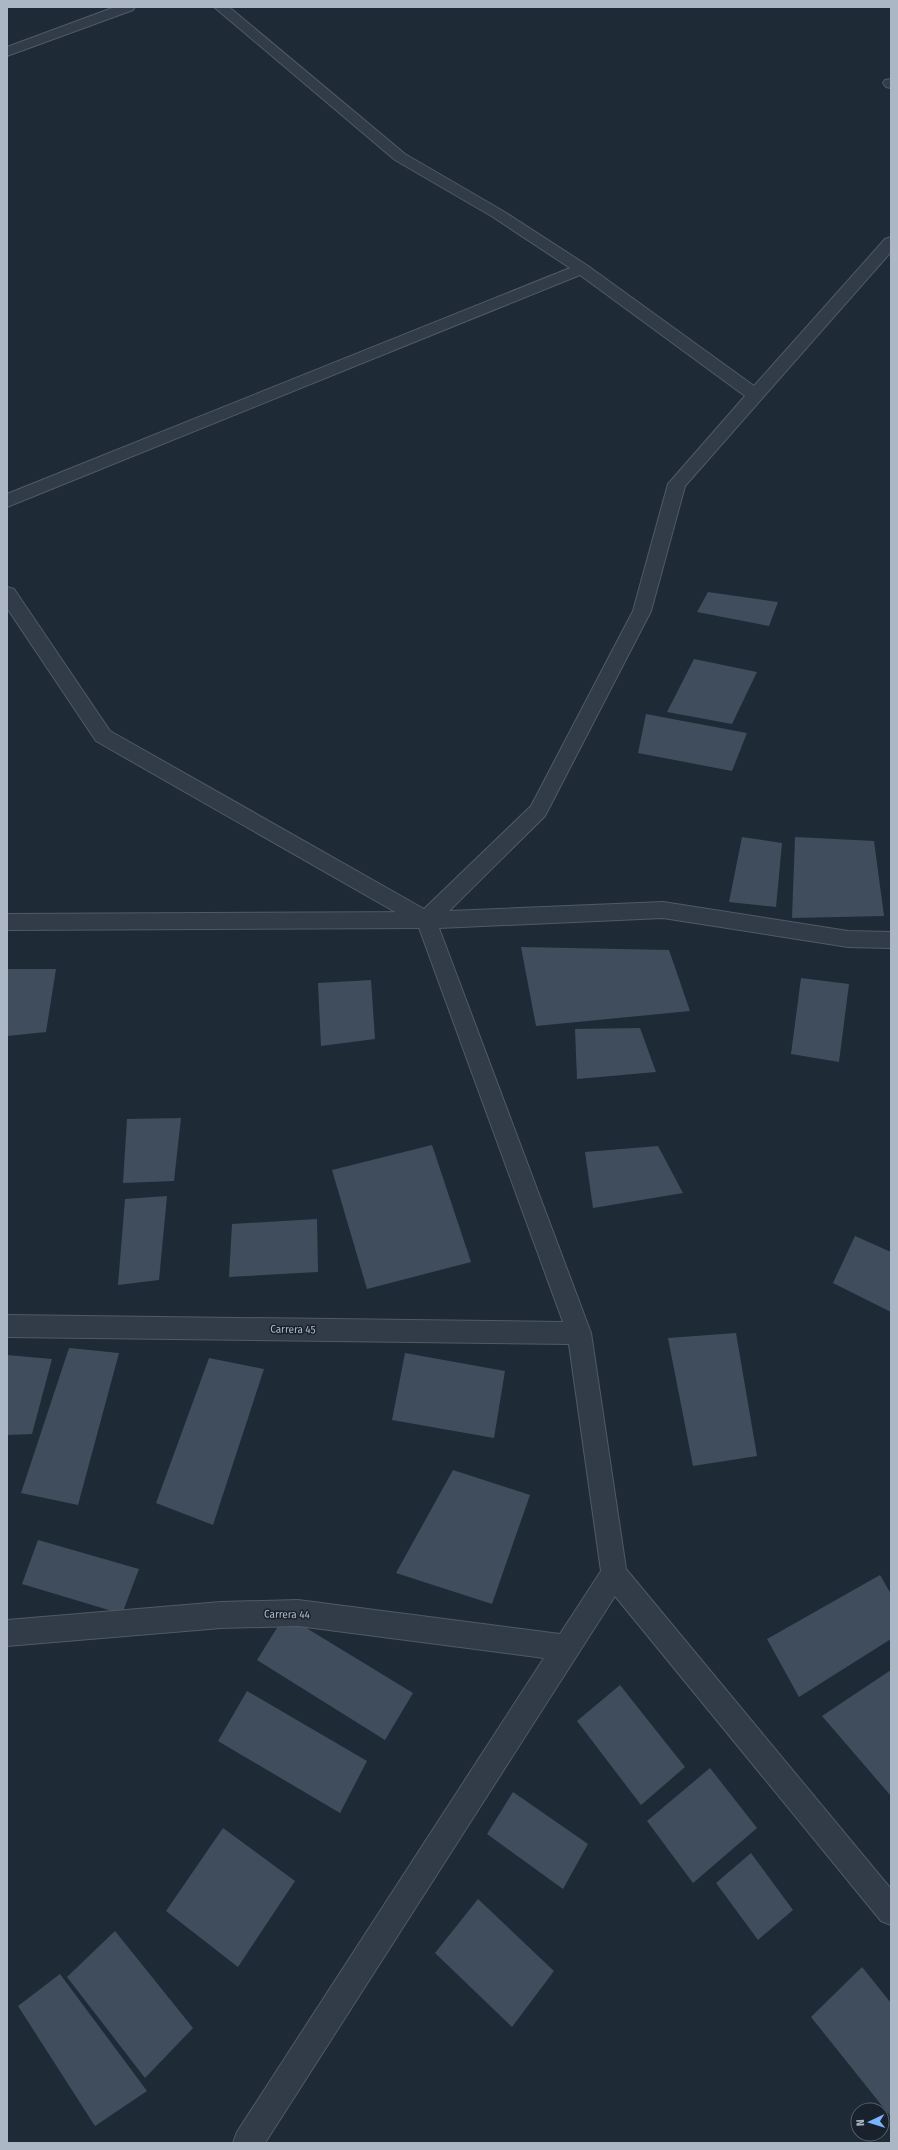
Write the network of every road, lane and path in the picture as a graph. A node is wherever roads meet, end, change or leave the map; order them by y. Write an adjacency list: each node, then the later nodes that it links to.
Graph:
1 (128, 7): 3 (street)
2 (221, 7): 5 (street)
3 (7, 52)
4 (891, 242): 6 (street)
5 (582, 269): 6 (street); 7 (street)
6 (756, 396): 9 (street)
7 (7, 501)
8 (7, 594): 9 (street)
9 (426, 920): 10 (street); 11 (street); 13 (street)
10 (7, 922)
11 (891, 940)
12 (7, 1326): 13 (street, Carrera 45)
13 (579, 1333): 14 (street)
14 (614, 1574): 16 (street); 17 (street)
15 (7, 1634): 16 (street, Carrera 44)
16 (565, 1648): 18 (street)
17 (891, 1911)
18 (248, 2143)

